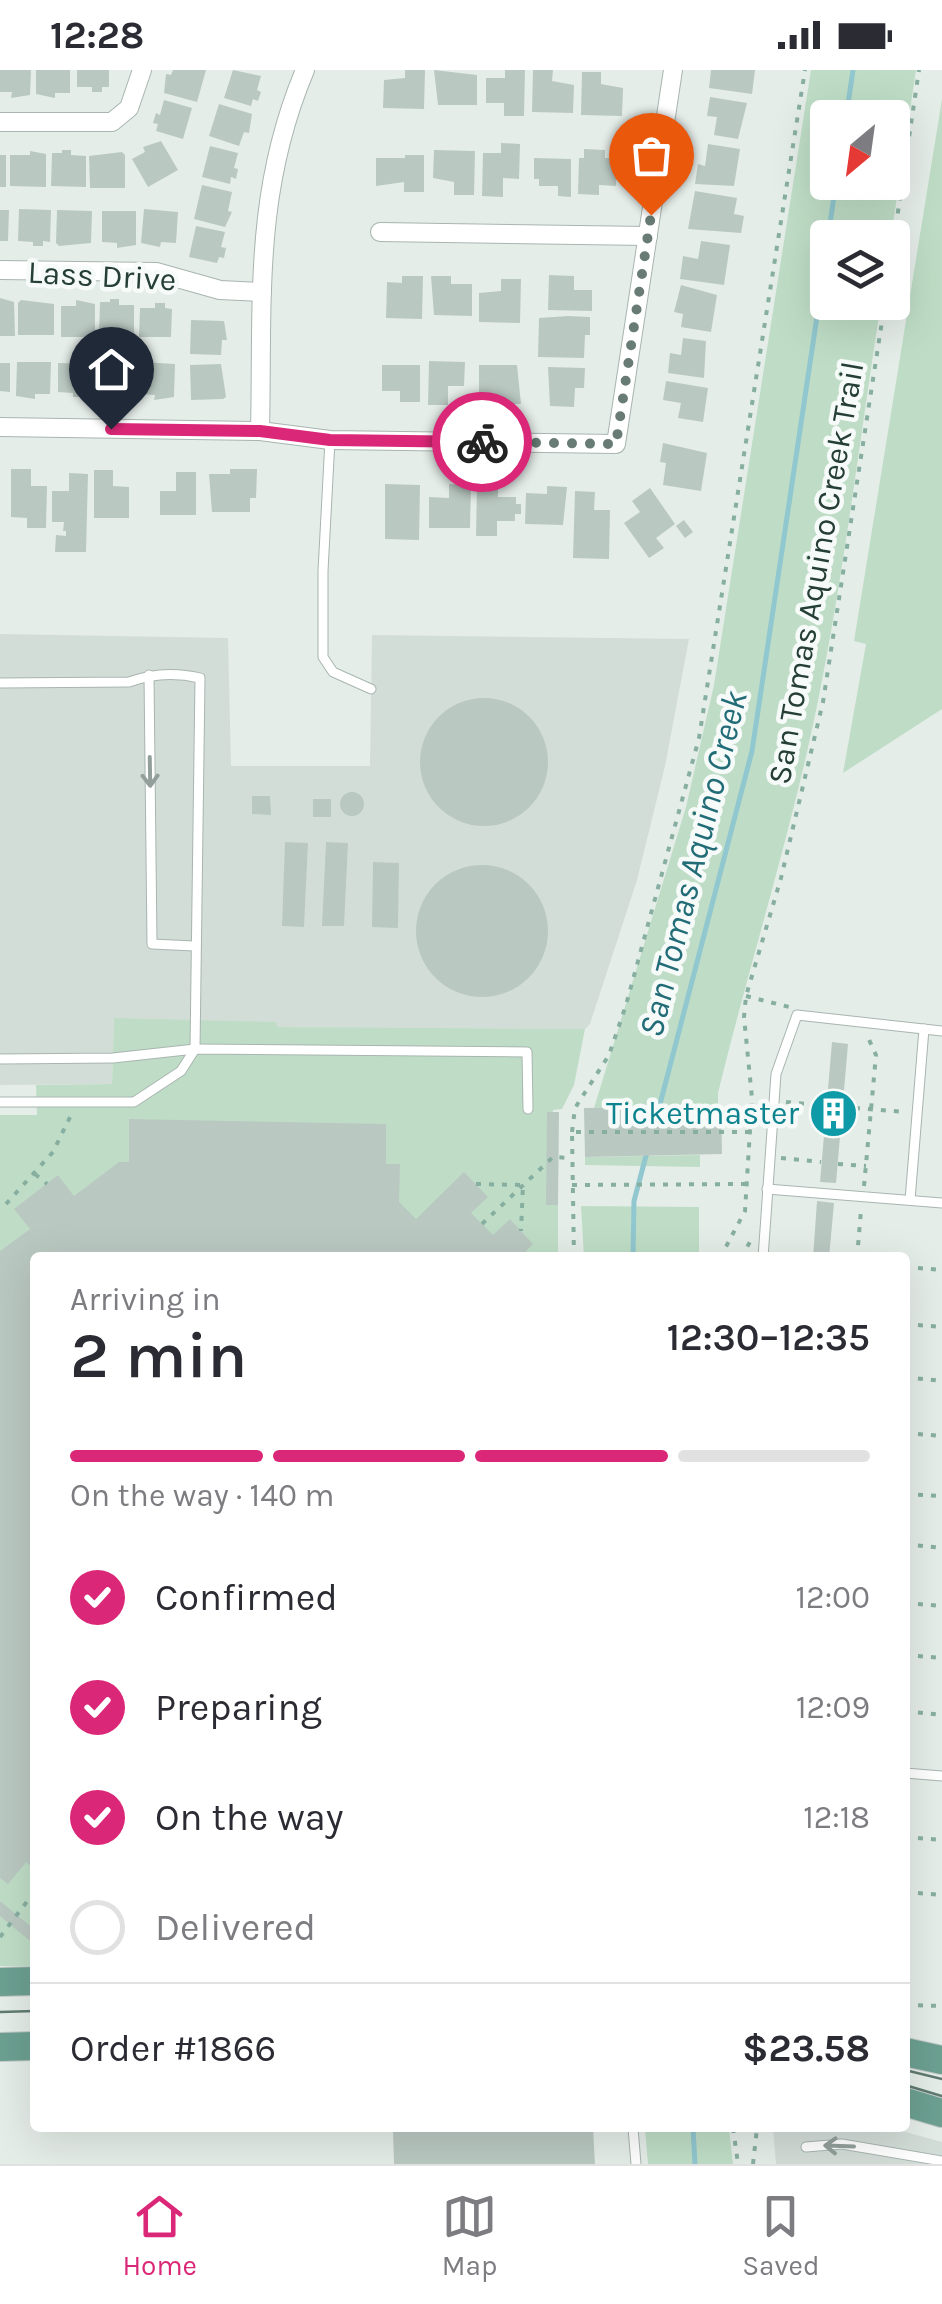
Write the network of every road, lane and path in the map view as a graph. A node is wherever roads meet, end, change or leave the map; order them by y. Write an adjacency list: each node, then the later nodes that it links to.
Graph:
1 (142, 70): 6 (street)
2 (305, 70): 11 (street)
3 (674, 70): 9 (street)
4 (805, 70): 35 (path)
5 (919, 70): 7 (path)
6 (0, 122)
7 (897, 220)
8 (380, 232): 9 (street)
9 (648, 236): 15 (street)
10 (0, 270): 11 (street, Lass Drive)
11 (262, 292): 14 (street)
12 (882, 320): 20 (path, San Tomas Aquino Creek Trail)
13 (0, 427): 14 (street)
14 (260, 431): 15 (street)
15 (330, 440): 18 (lane)
16 (149, 675): 17 (lane); 19 (lane, one-way to 19); 19 (lane)
17 (0, 683)
18 (371, 689)
19 (194, 946): 25 (lane)
20 (746, 996): 21 (path); 36 (path, San Tomas Aquino Creek Trail)
21 (800, 1004)
22 (868, 1023): 23 (lane); 28 (lane); 34 (path)
23 (924, 1029): 24 (lane); 53 (lane)
24 (942, 1031)
25 (195, 1049): 26 (lane); 30 (lane); 33 (lane)
26 (0, 1058)
27 (907, 1097): 34 (path)
28 (773, 1101): 31 (path); 38 (lane)
29 (0, 1102): 30 (lane)
30 (74, 1104): 43 (path)
31 (826, 1106)
32 (842, 1107): 34 (path)
33 (528, 1109)
34 (871, 1110): 42 (path)
35 (572, 1132): 36 (path); 39 (path)
36 (749, 1132): 37 (path); 46 (path, San Tomas Aquino Creek Trail)
37 (758, 1132)
38 (769, 1157): 40 (path); 49 (lane)
39 (571, 1158): 47 (path); 48 (path)
40 (821, 1162)
41 (838, 1164): 42 (path)
42 (866, 1166): 51 (path)
43 (34, 1172): 44 (path); 50 (path)
44 (47, 1184)
45 (476, 1184): 47 (path)
46 (747, 1184): 48 (path); 59 (path, San Tomas Aquino Creek Trail)
47 (523, 1185): 56 (path); 57 (path)
48 (571, 1186): 58 (path)
49 (767, 1189): 51 (lane); 60 (lane)
50 (16, 1192): 52 (path); 55 (path)
51 (863, 1197): 53 (lane); 61 (path)
52 (25, 1200)
53 (910, 1200): 54 (lane)
54 (942, 1203)
55 (6, 1204)
56 (482, 1224)
57 (521, 1231)
58 (574, 1252)
59 (723, 1252)
60 (763, 1252)
61 (858, 1252)
62 (910, 1267): 63 (path)
63 (942, 1270)
64 (910, 1324): 65 (path)
65 (942, 1327)
66 (910, 1378): 67 (path)
67 (942, 1381)
68 (910, 1433): 69 (path)
69 (942, 1436)
70 (910, 1494): 71 (path)
71 (942, 1496)
72 (910, 1545): 73 (path)
73 (942, 1548)
74 (910, 1603): 75 (path)
75 (942, 1606)
76 (910, 1655): 77 (path)
77 (942, 1658)
78 (910, 1711): 79 (path)
79 (942, 1714)
80 (910, 1773): 81 (lane)
81 (942, 1776)
82 (910, 1837): 83 (path)
83 (942, 1840)
84 (910, 1893): 85 (path)
85 (942, 1896)
86 (30, 1898): 87 (path)
87 (0, 1937)
88 (30, 1981): 89 (main road)
89 (0, 1982)
90 (910, 2005): 91 (path)
91 (942, 2006)
92 (30, 2046): 93 (main road)
93 (0, 2047)
94 (910, 2053): 95 (main road)
95 (942, 2060)
96 (910, 2103): 97 (main road)
97 (942, 2113)
98 (633, 2132): 103 (lane)
99 (734, 2132): 104 (path)
100 (756, 2132): 105 (path)
101 (806, 2147): 102 (lane, one-way to 101)
102 (942, 2161)
103 (636, 2164)
104 (738, 2164)
105 (754, 2164)

